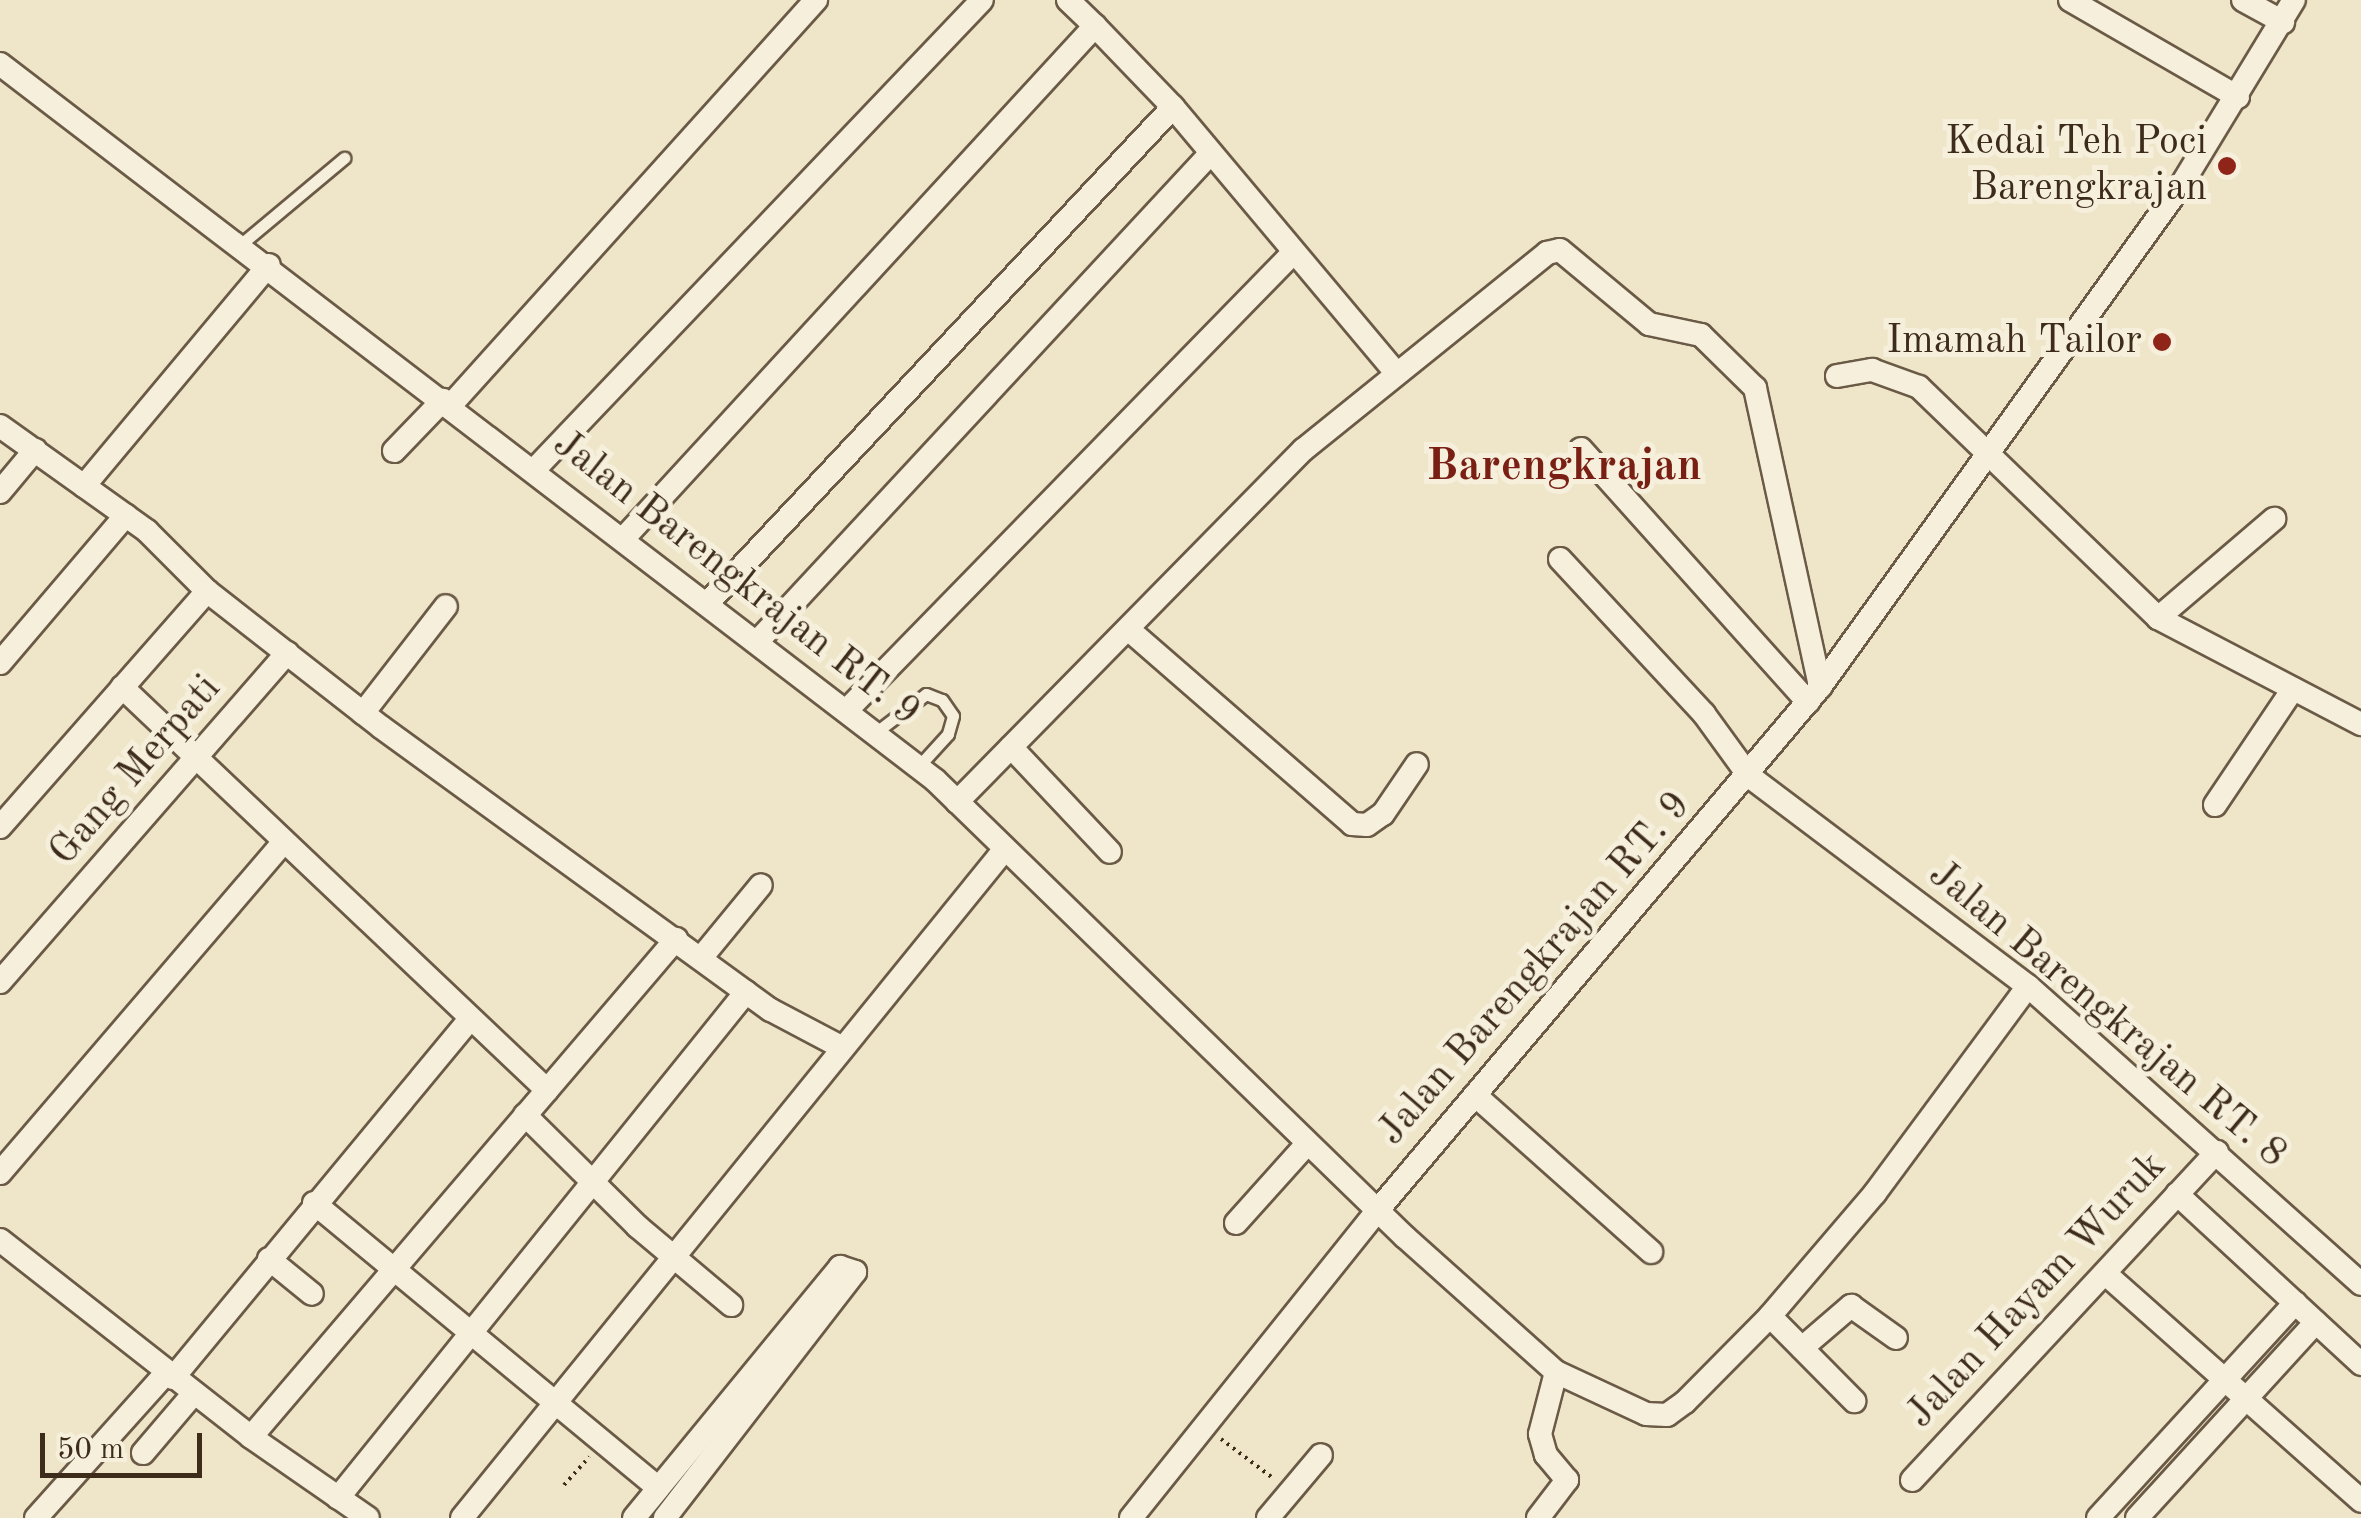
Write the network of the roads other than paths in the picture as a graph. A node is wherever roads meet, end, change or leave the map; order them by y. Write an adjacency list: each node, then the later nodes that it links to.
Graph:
1 (816, 0): 19 (street)
2 (982, 0): 25 (street)
3 (1068, 0): 8 (street)
4 (2070, 0): 10 (street)
5 (2244, 0): 7 (street)
6 (2294, 0): 7 (street, Jalan Barengkrajan RT. 9)
7 (2283, 22): 10 (street, Jalan Barengkrajan RT. 9)
8 (1095, 26): 11 (street); 30 (street)
9 (0, 64): 14 (street, Jalan Barengkrajan RT. 9)
10 (2238, 97): 24 (street, Jalan Barengkrajan RT. 9)
11 (1173, 107): 12 (street); 33 (street)
12 (1210, 154): 15 (street); 37 (street)
13 (344, 158): 14 (lane)
14 (240, 245): 16 (street, Jalan Barengkrajan RT. 9)
15 (1293, 253): 17 (street); 43 (street)
16 (269, 265): 19 (street, Jalan Barengkrajan RT. 9); 26 (street)
17 (1396, 373): 36 (street); 42 (street)
18 (1837, 376): 24 (street)
19 (447, 403): 23 (street); 25 (street, Jalan Barengkrajan RT. 9)
20 (0, 426): 22 (street)
21 (1582, 449): 42 (street)
22 (34, 450): 26 (street); 27 (street)
23 (394, 452)
24 (1993, 453): 35 (street); 42 (street, Jalan Barengkrajan RT. 9)
25 (534, 470): 30 (street, Jalan Barengkrajan RT. 9)
26 (84, 486): 28 (street)
27 (0, 492)
28 (126, 515): 32 (street); 39 (street)
29 (2274, 518): 35 (street)
30 (624, 538): 33 (street, Jalan Barengkrajan RT. 9)
31 (1560, 559): 51 (street, Jalan Barengkrajan RT. 8)
32 (207, 591): 38 (street); 40 (street)
33 (707, 604): 37 (street, Jalan Barengkrajan RT. 9)
34 (446, 606): 44 (street)
35 (2158, 618): 41 (street)
36 (1128, 629): 47 (street); 49 (street)
37 (757, 642): 43 (street, Jalan Barengkrajan RT. 9)
38 (287, 654): 44 (street); 48 (street, Gang Merpati)
39 (0, 663)
40 (122, 687): 48 (street); 54 (street)
41 (2293, 689): 45 (street); 53 (street)
42 (1814, 694): 51 (street, Jalan Barengkrajan RT. 9)
43 (846, 711): 46 (street, Jalan Barengkrajan RT. 9)
44 (363, 713): 59 (street)
45 (2361, 724)
46 (875, 734): 50 (street, Jalan Barengkrajan RT. 9); 50 (lane)
47 (1011, 747): 52 (street); 57 (street)
48 (198, 760): 55 (street); 61 (street, Gang Merpati)
49 (1417, 764)
50 (918, 767): 52 (street, Jalan Barengkrajan RT. 9)
51 (1750, 776): 62 (street, Jalan Barengkrajan RT. 8); 67 (street, Jalan Barengkrajan RT. 9)
52 (957, 802): 56 (street, Jalan Barengkrajan RT. 9)
53 (2214, 805)
54 (0, 827)
55 (284, 842): 64 (street); 71 (street)
56 (1004, 850): 65 (street); 69 (street, Jalan Barengkrajan RT. 9)
57 (1110, 852)
58 (761, 886): 60 (street)
59 (676, 939): 60 (street); 66 (street)
60 (701, 958): 63 (street)
61 (0, 982)
62 (2028, 986): 70 (street, Jalan Barengkrajan RT. 8); 87 (street)
63 (746, 992): 65 (street); 72 (street)
64 (469, 1020): 66 (street); 74 (street)
65 (843, 1048): 79 (street)
66 (546, 1090): 68 (street)
67 (1475, 1095): 75 (street, Jalan Barengkrajan RT. 9); 78 (street)
68 (525, 1116): 72 (street); 81 (street)
69 (1307, 1144): 75 (street, Jalan Barengkrajan RT. 9); 76 (street)
70 (2217, 1152): 73 (street, Jalan Hayam Wuruk); 83 (street, Jalan Barengkrajan RT. 8)
71 (0, 1173)
72 (593, 1182): 79 (street); 89 (street)
73 (2177, 1194): 82 (street, Jalan Hayam Wuruk); 85 (street)
74 (314, 1203): 80 (street); 81 (street)
75 (1377, 1211): 93 (street, Jalan Barengkrajan RT. 9); 115 (street, Jalan Barengkrajan RT. 9)
76 (1236, 1223)
77 (0, 1240): 94 (street)
78 (1652, 1252)
79 (674, 1257): 86 (street); 99 (street)
80 (268, 1259): 84 (street); 94 (street)
81 (394, 1270): 89 (street); 100 (street)
82 (2108, 1276): 95 (street); 104 (street, Jalan Hayam Wuruk)
83 (2361, 1284)
84 (312, 1294)
85 (2296, 1303): 88 (street); 95 (street)
86 (731, 1305)
87 (1770, 1316): 91 (street); 93 (street, Jalan Barengkrajan RT. 9)
88 (2316, 1322): 92 (street); 97 (street)
89 (470, 1334): 99 (street); 107 (street)
90 (1896, 1338): 91 (street)
91 (1802, 1348): 98 (street)
92 (2361, 1364)
93 (1556, 1372): 117 (street)
94 (169, 1375): 96 (street); 110 (street)
95 (2225, 1380): 97 (street); 105 (street)
96 (194, 1393): 100 (street); 102 (street)
97 (2246, 1399): 108 (street); 109 (street)
98 (1854, 1402)
99 (554, 1404): 106 (street); 112 (street)
100 (250, 1437): 107 (street)
101 (705, 1449): 101 (street); 106 (street); 114 (street)
102 (143, 1453)
103 (1321, 1455): 116 (street)
104 (1912, 1480)
105 (2131, 1482): 109 (street); 118 (street)
106 (658, 1488): 113 (street)
107 (338, 1498): 111 (street)
108 (2361, 1501)
109 (2145, 1510): 119 (street)
110 (36, 1518)
111 (368, 1518)
112 (462, 1518)
113 (634, 1518)
114 (665, 1518)
115 (1130, 1518)
116 (1268, 1518)
117 (1538, 1518)
118 (2098, 1518)
119 (2172, 1518)

